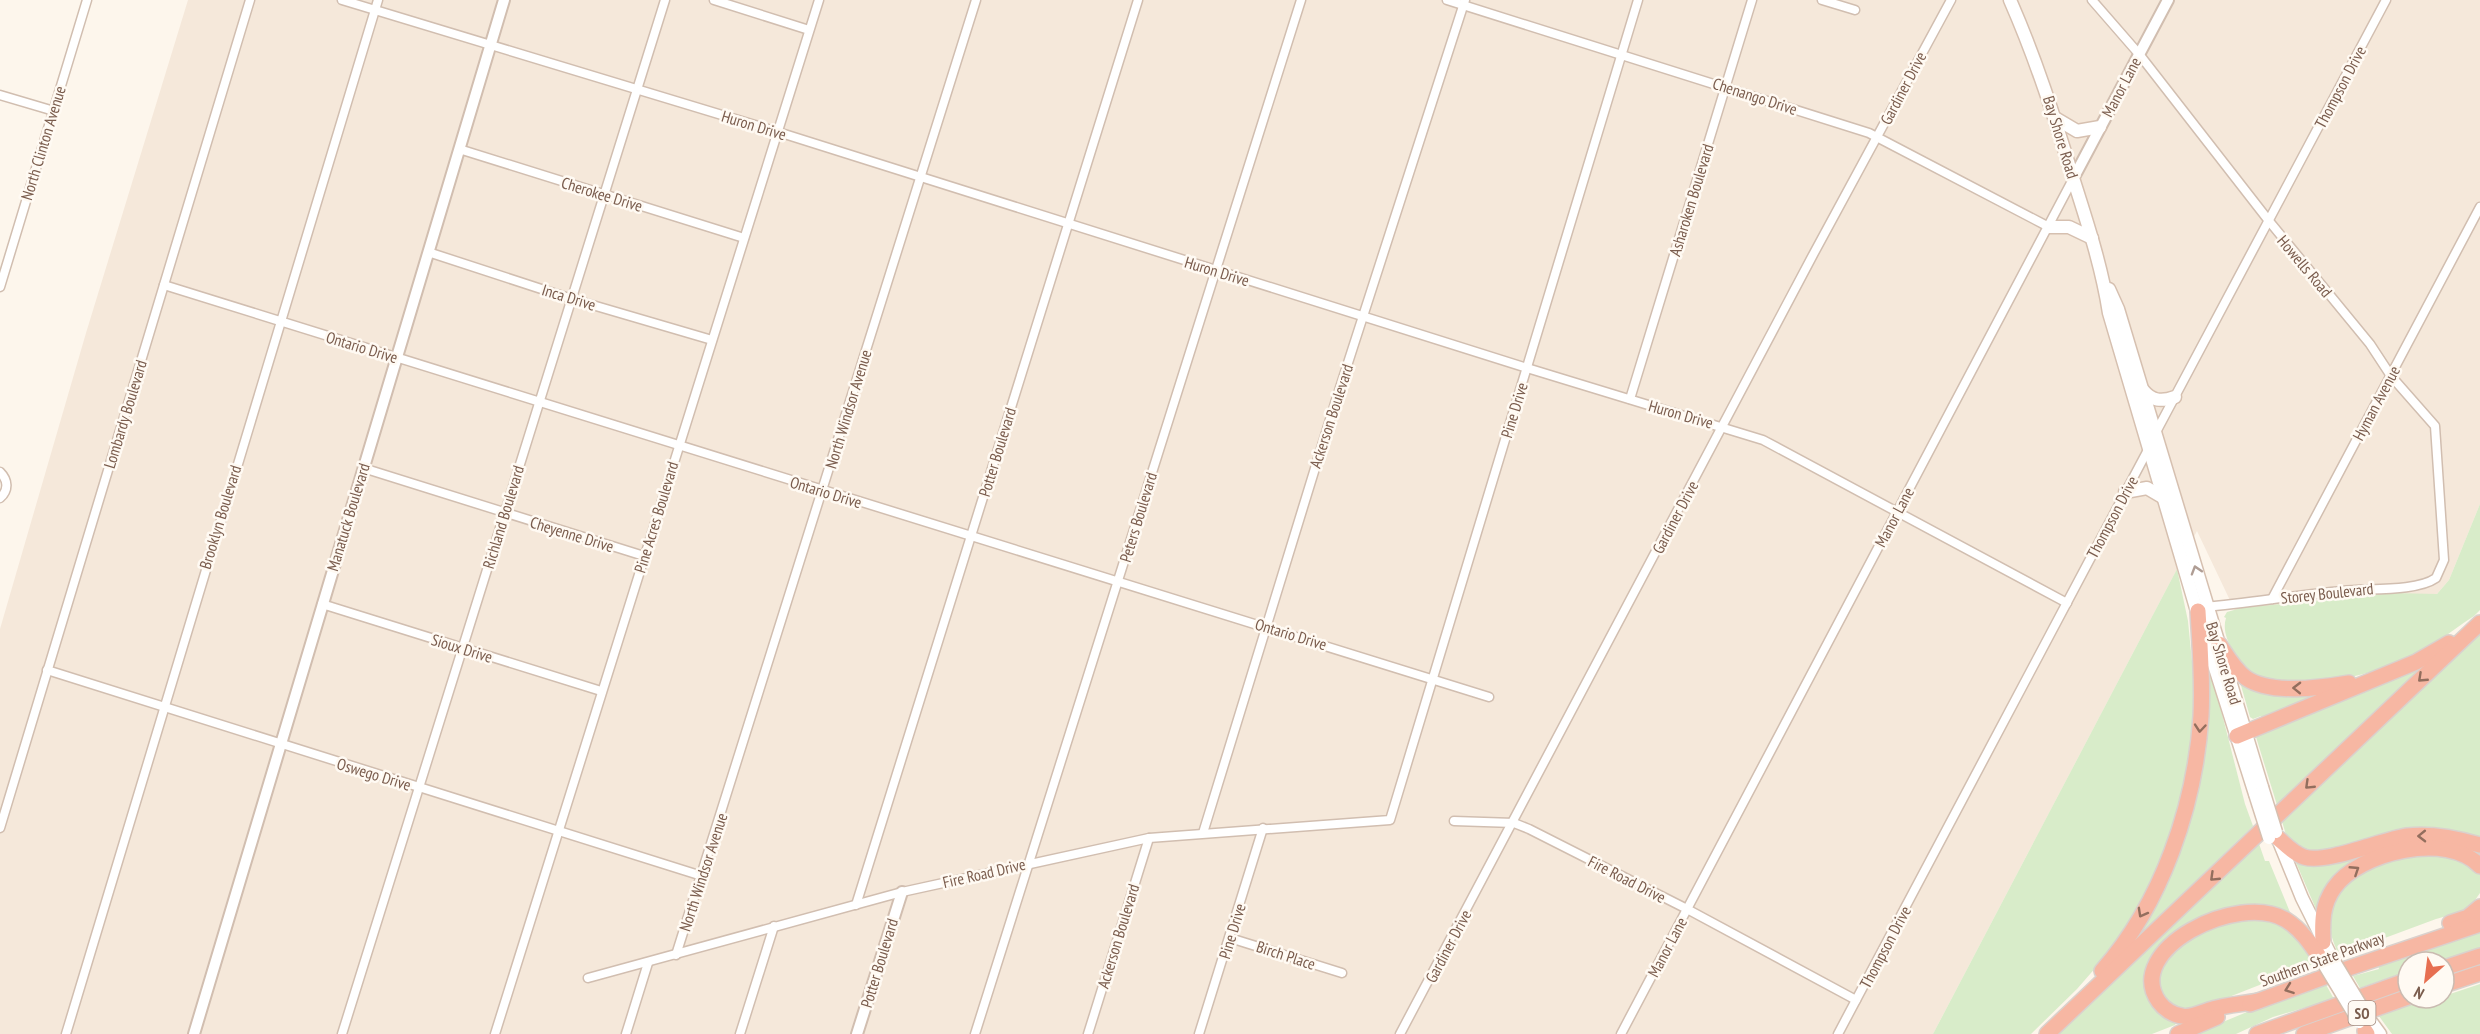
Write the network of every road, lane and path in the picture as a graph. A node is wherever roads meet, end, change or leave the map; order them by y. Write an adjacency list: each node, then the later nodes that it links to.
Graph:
1 (87, 0): 31 (street, North Clinton Avenue)
2 (250, 0): 49 (street, Lombardy Boulevard)
3 (342, 0): 22 (street, Huron Drive)
4 (378, 0): 22 (street, Brooklyn Boulevard)
5 (504, 0): 25 (street, Manatuck Boulevard)
6 (665, 0): 29 (street, Richland Boulevard)
7 (714, 0): 24 (street)
8 (819, 0): 24 (street, Pine Acres Boulevard)
9 (976, 0): 37 (street, North Windsor Avenue)
10 (1138, 0): 42 (street, Potter Boulevard)
11 (1301, 0): 47 (street, Peters Boulevard)
12 (1447, 0): 21 (street, Chenango Drive)
13 (1638, 0): 27 (street, Pine Drive)
14 (1752, 0): 28 (street, Asharoken Boulevard)
15 (1822, 0): 23 (street)
16 (1951, 0): 35 (street, Gardiner Drive)
17 (2010, 0): 32 (main road, Bay Shore Road)
18 (2092, 0): 26 (street, Howells Road)
19 (2168, 0): 26 (street, Manor Lane)
20 (2386, 0): 41 (street, Thompson Drive)
21 (1464, 2): 27 (street, Chenango Drive); 52 (street, Ackerson Boulevard)
22 (375, 10): 25 (street, Huron Drive); 53 (street, Brooklyn Boulevard)
23 (1855, 10)
24 (810, 30): 34 (street, Pine Acres Boulevard)
25 (491, 45): 29 (street, Huron Drive); 36 (street, Manatuck Boulevard)
26 (2139, 54): 33 (street, Manor Lane); 41 (street, Howells Road)
27 (1621, 55): 28 (street, Chenango Drive); 56 (street, Pine Drive)
28 (1725, 87): 35 (street, Chenango Drive); 60 (street, Asharoken Boulevard)
29 (637, 89): 34 (street, Huron Drive); 39 (street, Richland Boulevard)
30 (0, 95): 31 (street)
31 (54, 111): 50 (street, North Clinton Avenue)
32 (2055, 118): 33 (main road); 38 (main road, Bay Shore Road)
33 (2100, 127): 38 (street, Manor Lane)
34 (778, 132): 37 (street, Huron Drive); 44 (street, Pine Acres Boulevard)
35 (1877, 137): 43 (street, Chenango Drive); 62 (street, Gardiner Drive)
36 (459, 149): 39 (street, Cherokee Drive); 46 (street, Manatuck Boulevard)
37 (921, 178): 42 (street, Huron Drive); 68 (street, North Windsor Avenue)
38 (2073, 179): 43 (street, Manor Lane); 45 (main road, Bay Shore Road)
39 (605, 195): 44 (street, Cherokee Drive); 51 (street, Richland Boulevard)
40 (2480, 207): 57 (street, Hyman Avenue)
41 (2269, 221): 57 (street, Howells Road); 59 (street, Thompson Drive)
42 (1068, 224): 47 (street, Huron Drive); 74 (street, Potter Boulevard)
43 (2049, 227): 45 (main road); 72 (street, Manor Lane)
44 (744, 238): 54 (street, Pine Acres Boulevard)
45 (2091, 238): 48 (main road, Bay Shore Road)
46 (428, 252): 51 (street, Inca Drive); 55 (street, Manatuck Boulevard)
47 (1215, 271): 52 (street, Huron Drive); 77 (street, Peters Boulevard)
48 (2103, 277): 58 (main road, Bay Shore Road); 65 (main road, Bay Shore Road)
49 (164, 285): 53 (street, Ontario Drive); 86 (street, Lombardy Boulevard)
50 (0, 287)
51 (572, 299): 54 (street, Inca Drive); 61 (street, Richland Boulevard)
52 (1363, 316): 56 (street, Huron Drive); 83 (street, Ackerson Boulevard)
53 (279, 321): 55 (street, Ontario Drive); 91 (street, Brooklyn Boulevard)
54 (712, 340): 64 (street, Pine Acres Boulevard)
55 (396, 357): 61 (street, Ontario Drive); 66 (street, Manatuck Boulevard)
56 (1527, 368): 60 (street, Huron Drive); 88 (street, Pine Drive)
57 (2391, 376): 76 (street, Howells Road); 78 (street, Hyman Avenue)
58 (2143, 390): 59 (main road); 63 (main road, Bay Shore Road)
59 (2175, 398): 63 (street, Thompson Drive)
60 (1630, 399): 62 (street, Huron Drive)
61 (539, 402): 64 (street, Ontario Drive); 73 (street, Richland Boulevard)
62 (1723, 427): 72 (street, Huron Drive); 97 (street, Gardiner Drive)
63 (2156, 434): 65 (street, Thompson Drive); 81 (main road, Bay Shore Road, one-way to 63)
64 (678, 446): 68 (street, Ontario Drive); 75 (street, Pine Acres Boulevard)
65 (2149, 447): 69 (street, Thompson Drive); 71 (main road, Bay Shore Road)
66 (363, 468): 73 (street, Cheyenne Drive); 80 (street, Manatuck Boulevard)
67 (0, 472): 70 (street)
68 (822, 492): 74 (street, Ontario Drive); 107 (street, North Windsor Avenue)
69 (2125, 492): 71 (main road); 79 (street, Thompson Drive)
70 (0, 498)
71 (2164, 498): 81 (main road, Bay Shore Road)
72 (1896, 511): 79 (street, Huron Drive); 111 (street, Manor Lane)
73 (504, 513): 75 (street, Cheyenne Drive); 85 (street, Richland Boulevard)
74 (970, 536): 77 (street, Ontario Drive); 109 (street, Potter Boulevard)
75 (644, 556): 89 (street, Pine Acres Boulevard)
76 (2444, 560): 78 (street, Storey Boulevard)
77 (1118, 582): 83 (street, Ontario Drive); 105 (street, Peters Boulevard)
78 (2272, 599): 81 (street, Storey Boulevard)
79 (2067, 603): 129 (street, Thompson Drive)
80 (322, 604): 85 (street, Sioux Drive); 93 (street, Manatuck Boulevard)
81 (2200, 609): 84 (main road, Bay Shore Road); 92 (main road, Bay Shore Road); 146 (highway, one-way to 146)
82 (2480, 623): 87 (highway); 146 (highway, one-way to 146)
83 (1268, 627): 88 (street, Ontario Drive); 101 (street, Ackerson Boulevard)
84 (2219, 644): 87 (highway, one-way to 84); 92 (main road, Bay Shore Road)
85 (462, 648): 89 (street, Sioux Drive); 94 (street, Richland Boulevard)
86 (47, 670): 91 (street, Oswego Drive); 98 (street, Lombardy Boulevard)
87 (2375, 678): 92 (highway)
88 (1434, 679): 90 (street, Ontario Drive); 95 (street, Pine Drive)
89 (601, 692): 100 (street, Pine Acres Boulevard)
90 (1489, 697)
91 (164, 709): 93 (street, Oswego Drive); 133 (street, Brooklyn Boulevard)
92 (2241, 734): 102 (main road, Bay Shore Road, bridge)
93 (280, 745): 94 (street, Oswego Drive); 134 (street, Manatuck Boulevard)
94 (418, 787): 100 (street, Oswego Drive); 135 (street, Richland Boulevard)
95 (1389, 820): 99 (street, Fire Road Drive)
96 (1454, 820): 97 (street, Fire Road Drive)
97 (1514, 823): 111 (street, Fire Road Drive); 143 (street, Gardiner Drive)
98 (0, 828)
99 (1263, 828): 101 (street, Fire Road Drive); 114 (street, Pine Drive)
100 (557, 831): 107 (street, Oswego Drive); 136 (street, Pine Acres Boulevard)
101 (1203, 833): 103 (street, Fire Road Drive)
102 (2275, 836): 104 (highway, one-way to 102); 115 (main road, Bay Shore Road); 119 (main road, Bay Shore Road)
103 (1149, 838): 105 (street, Fire Road Drive); 141 (street, Ackerson Boulevard)
104 (2480, 845)
105 (1029, 863): 108 (street, Fire Road Drive); 140 (street, Peters Boulevard)
106 (2480, 866): 115 (highway, one-way to 106)
107 (702, 876): 117 (street, North Windsor Avenue)
108 (902, 892): 109 (street, Fire Road Drive); 139 (street, Potter Boulevard)
109 (856, 904): 113 (street, Fire Road Drive)
110 (2480, 907): 116 (highway)
111 (1687, 909): 129 (street, Fire Road Drive); 144 (street, Manor Lane)
112 (2480, 924): 116 (highway, Southern State Parkway)
113 (774, 926): 117 (street, Fire Road Drive); 138 (street)
114 (1230, 938): 122 (street, Birch Place); 142 (street, Pine Drive)
115 (2323, 942): 119 (main road, Bay Shore Road)
116 (2389, 954): 130 (highway, Southern State Parkway, one-way to 130)
117 (676, 955): 120 (street, Fire Road Drive)
118 (2480, 956): 121 (highway)
119 (2327, 960): 130 (highway); 132 (main road, Bay Shore Road, bridge)
120 (648, 963): 124 (street, Fire Road Drive); 137 (street)
121 (2456, 964)
122 (1341, 973)
123 (2480, 973): 125 (highway)
124 (588, 978)
125 (2456, 981)
126 (2480, 981): 128 (highway)
127 (2396, 984): 148 (highway, SO)
128 (2456, 986)
129 (1856, 1000): 145 (street, Thompson Drive)
130 (2258, 1001): 147 (highway, Southern State Parkway)
131 (2396, 1001): 149 (highway, SO)
132 (2368, 1029)
133 (66, 1034)
134 (194, 1034)
135 (342, 1034)
136 (495, 1034)
137 (626, 1034)
138 (740, 1034)
139 (857, 1034)
140 (975, 1034)
141 (1088, 1034)
142 (1199, 1034)
143 (1400, 1034)
144 (1620, 1034)
145 (1838, 1034)
146 (2046, 1034)
147 (2178, 1034)
148 (2257, 1034)
149 (2304, 1034)

